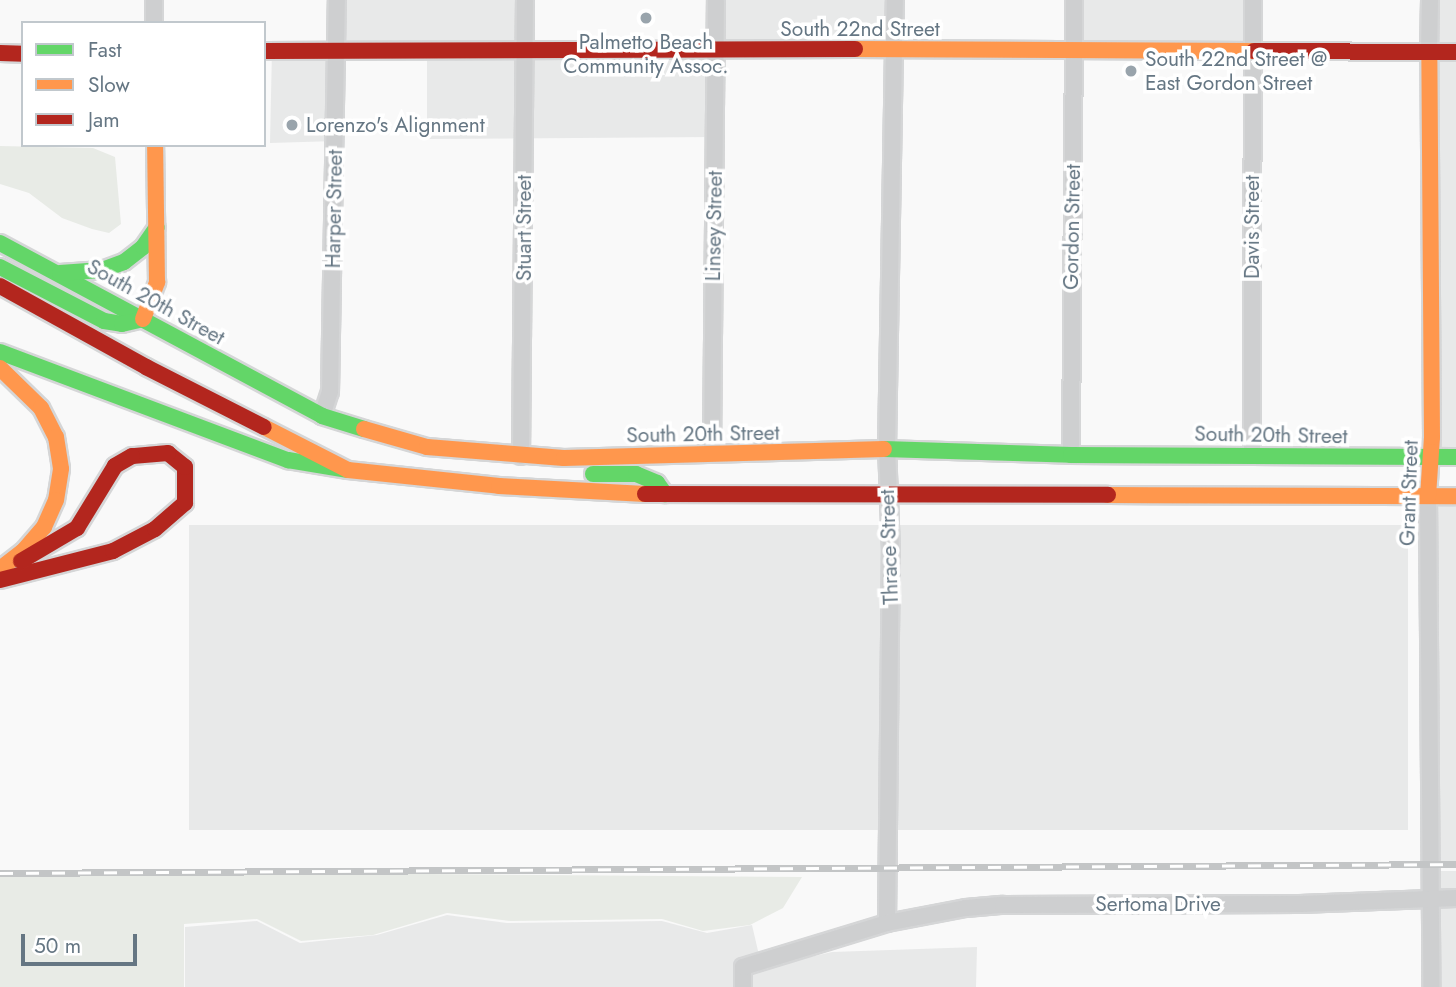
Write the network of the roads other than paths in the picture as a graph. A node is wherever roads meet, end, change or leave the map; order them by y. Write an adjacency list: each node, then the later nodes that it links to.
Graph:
1 (155, 0): 9 (street)
2 (337, 0): 10 (street, Harper Street)
3 (525, 0): 12 (street, Stuart Street)
4 (716, 0): 11 (street, Linsey Street)
5 (895, 0): 13 (street, Thrace Street)
6 (1074, 0): 15 (street, Gordon Street)
7 (1252, 0): 16 (street, Davis Street)
8 (1430, 0): 17 (street, Grant Street)
9 (154, 21)
10 (337, 48): 12 (main road, South 22nd Street); 14 (main road, South 22nd Street); 30 (street, Harper Street)
11 (716, 48): 12 (main road, South 22nd Street); 13 (main road, South 22nd Street); 32 (street, Linsey Street)
12 (525, 49): 35 (street, Stuart Street)
13 (894, 50): 15 (main road, South 22nd Street); 31 (street, Thrace Street)
14 (266, 51)
15 (1074, 51): 16 (main road, South 22nd Street); 33 (street, Gordon Street)
16 (1252, 51): 17 (main road, South 22nd Street); 34 (street, Davis Street)
17 (1429, 52): 18 (main road, South 22nd Street); 38 (main road, Grant Street)
18 (1456, 52)
19 (0, 53): 20 (main road)
20 (21, 54)
21 (155, 147): 22 (main road)
22 (157, 227): 25 (main road); 27 (main road)
23 (0, 243): 25 (main road, South 20th Street)
24 (0, 267): 27 (main road)
25 (60, 273): 27 (main road, South 20th Street)
26 (0, 286): 39 (main road)
27 (142, 319): 30 (main road, South 20th Street)
28 (0, 352): 39 (main road)
29 (0, 368): 44 (main road)
30 (322, 416): 35 (main road, South 20th Street)
31 (887, 449): 32 (main road, South 20th Street); 33 (main road, South 20th Street); 41 (street, Thrace Street)
32 (712, 453): 37 (main road, South 20th Street)
33 (1071, 455): 34 (main road, South 20th Street)
34 (1252, 455): 38 (main road, South 20th Street)
35 (521, 456): 37 (main road, South 20th Street)
36 (1456, 457): 38 (main road, South 20th Street)
37 (564, 458): 40 (main road)
38 (1431, 458): 42 (main road, Grant Street)
39 (348, 470): 40 (main road)
40 (665, 494): 41 (main road)
41 (887, 494): 42 (main road); 48 (street, Thrace Street)
42 (1428, 496): 43 (main road); 46 (street, Grant Street)
43 (1456, 496)
44 (0, 571): 45 (main road)
45 (0, 580)
46 (1430, 898): 47 (street, Sertoma Drive); 48 (street, Sertoma Drive); 50 (street, Grant Street)
47 (1456, 898)
48 (887, 923): 49 (street)
49 (743, 987)
50 (1431, 987)

